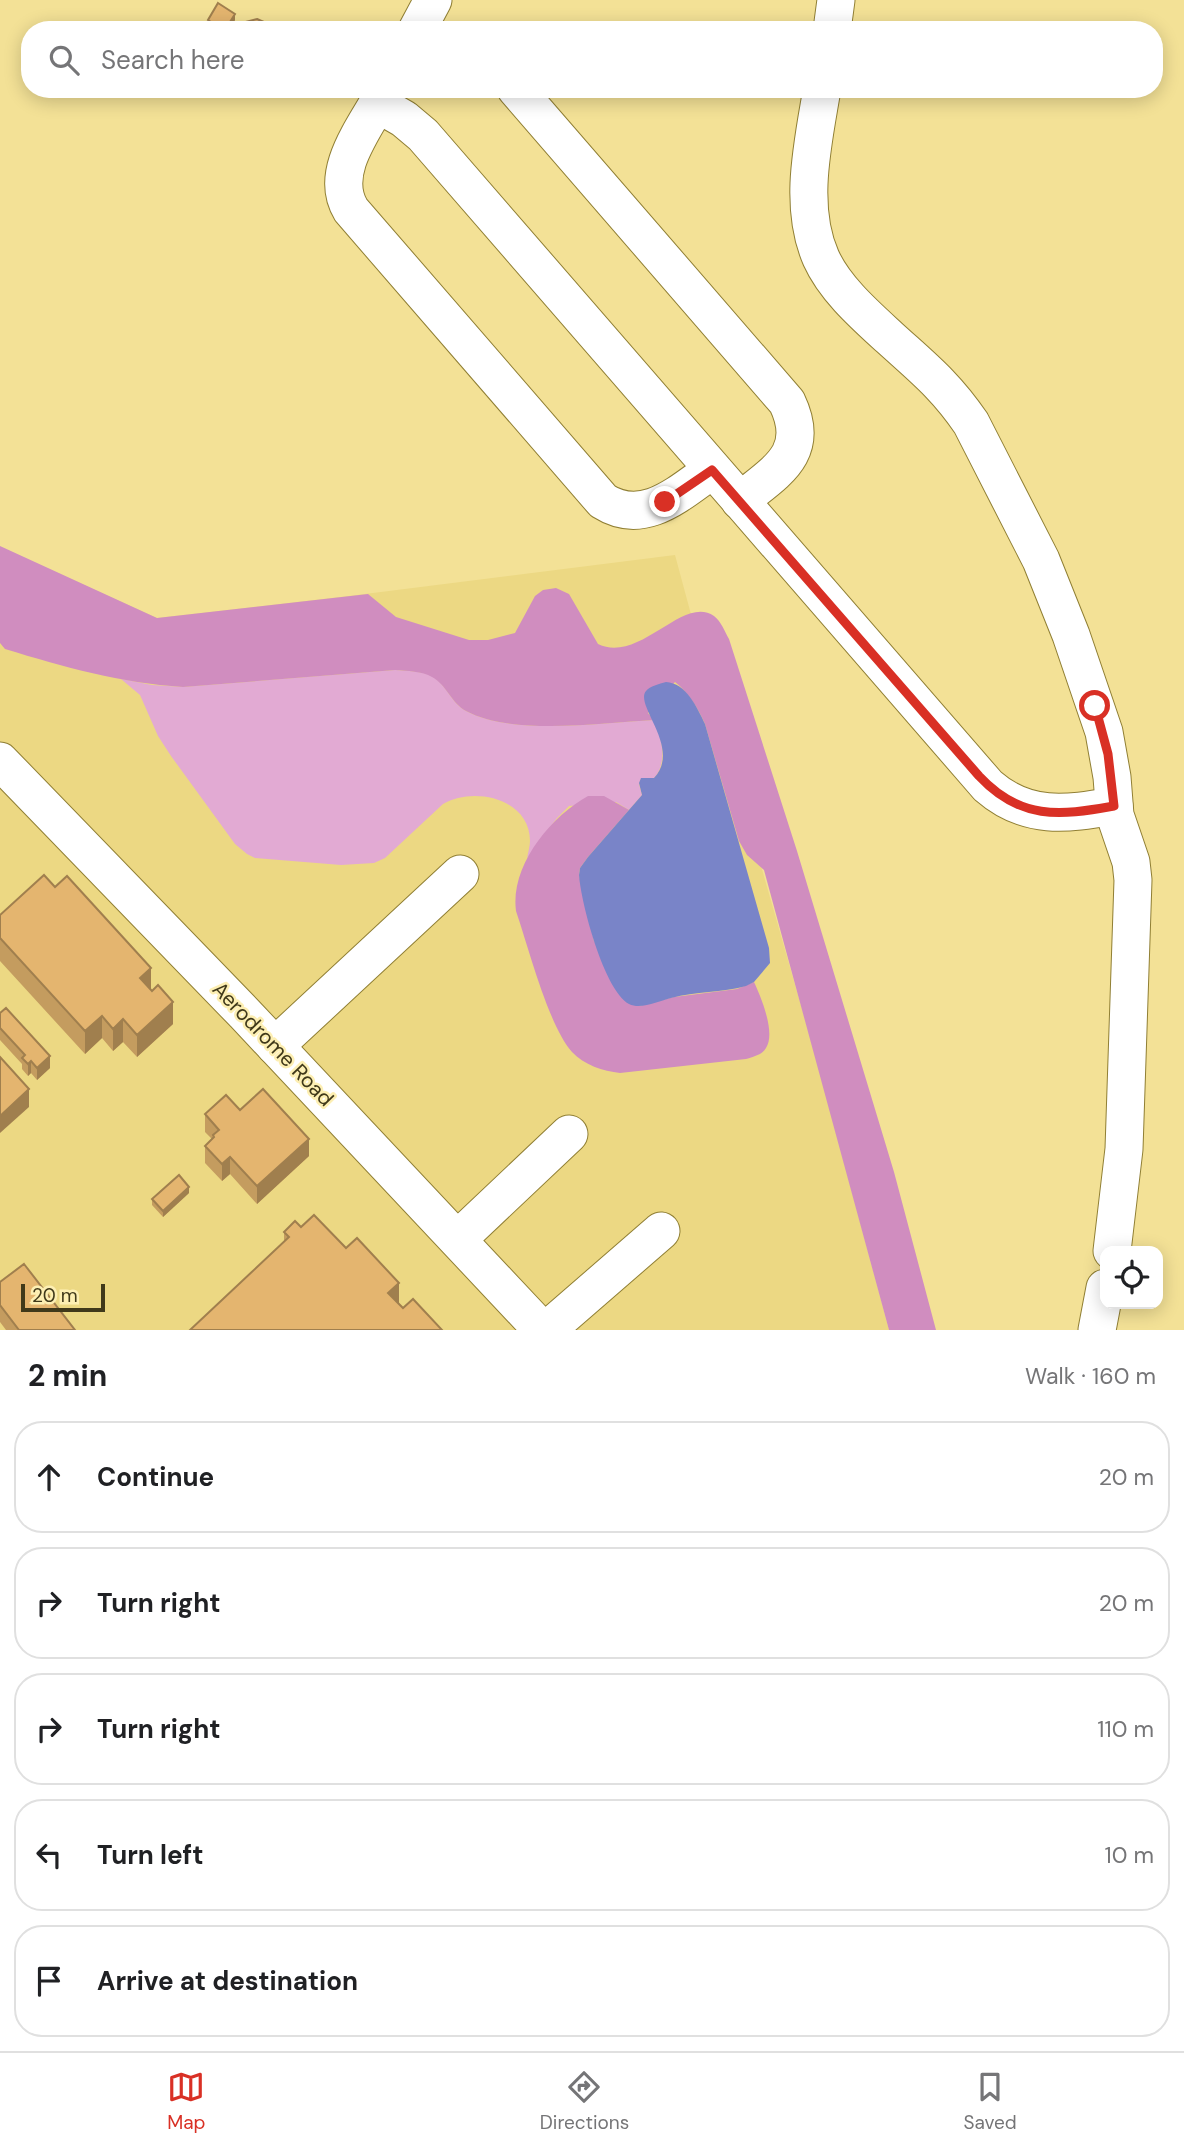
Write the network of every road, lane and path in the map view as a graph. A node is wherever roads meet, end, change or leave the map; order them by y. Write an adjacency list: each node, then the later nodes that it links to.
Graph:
1 (836, 0): 2 (lane)
2 (833, 21)
3 (381, 98): 7 (lane)
4 (383, 98): 7 (lane)
5 (524, 98): 8 (lane)
6 (821, 98): 10 (lane)
7 (712, 470): 8 (lane)
8 (740, 501): 10 (lane)
9 (0, 761): 12 (lane, Aerodrome Road)
10 (1114, 806): 16 (lane)
11 (460, 874): 12 (lane)
12 (275, 1046): 15 (lane, Aerodrome Road)
13 (569, 1134): 15 (lane)
14 (661, 1231): 18 (lane)
15 (458, 1239): 18 (lane, Aerodrome Road)
16 (1113, 1246)
17 (1101, 1309): 19 (lane)
18 (544, 1330)
19 (1097, 1330)

